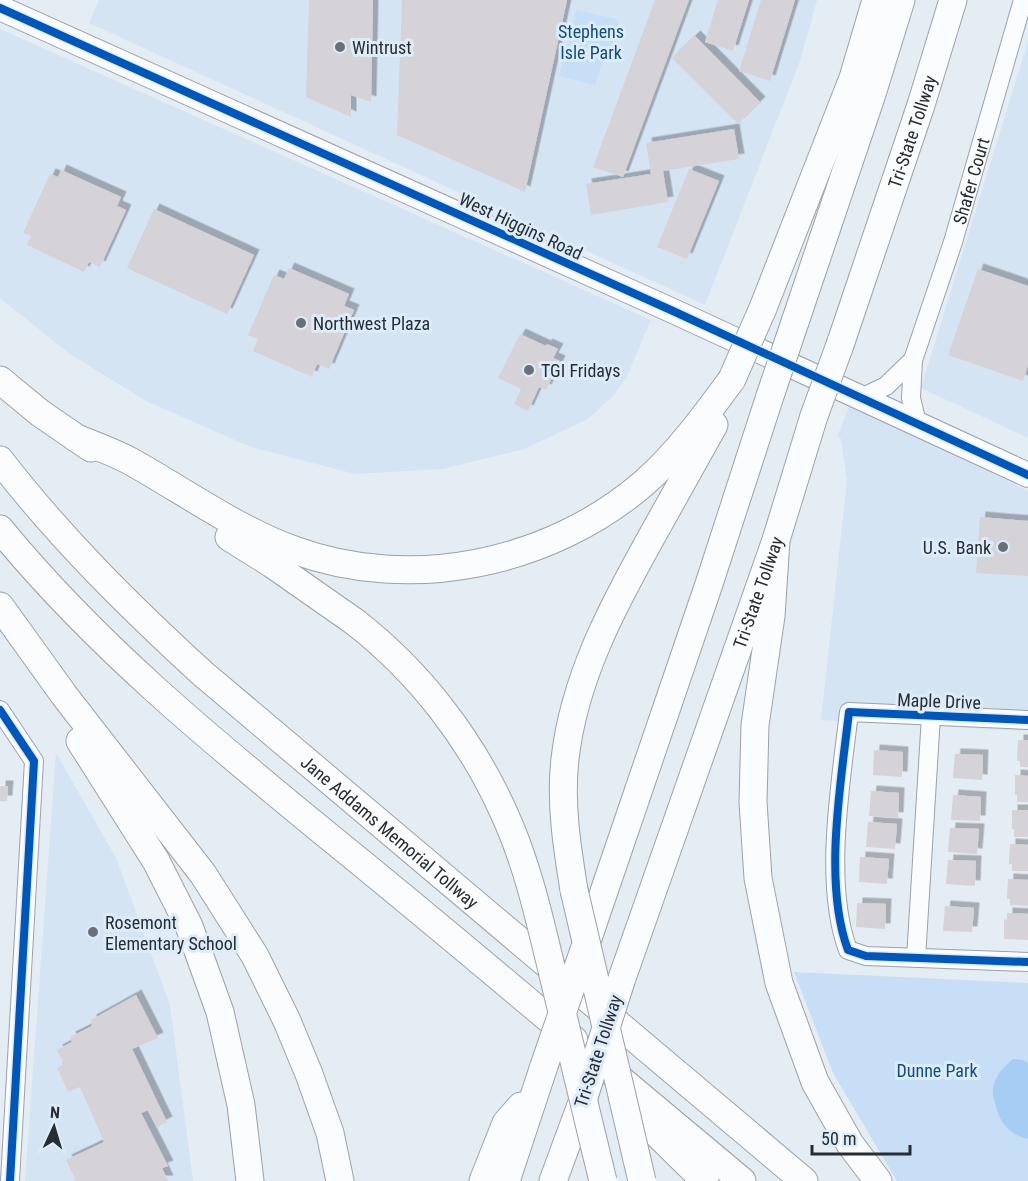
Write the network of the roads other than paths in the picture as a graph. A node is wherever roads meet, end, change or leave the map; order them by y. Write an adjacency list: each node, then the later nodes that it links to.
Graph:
1 (876, 0): 7 (highway, bridge)
2 (901, 0): 24 (highway, bridge)
3 (953, 0): 15 (highway, Tri-State Tollway, bridge)
4 (1023, 0): 6 (street, Shafer Court)
5 (0, 8): 9 (main road, West Higgins Road)
6 (913, 360): 9 (street, Shafer Court); 10 (street, Shafer Court)
7 (732, 379): 11 (highway); 33 (highway, bridge)
8 (0, 380): 11 (highway)
9 (861, 398): 10 (main road, West Higgins Road)
10 (917, 423): 13 (main road, West Higgins Road)
11 (76, 438): 32 (highway, bridge)
12 (0, 460): 36 (highway, Jane Addams Memorial Tollway)
13 (1028, 475)
14 (0, 529): 23 (highway)
15 (776, 540): 31 (highway, Tri-State Tollway, bridge); 37 (highway)
16 (0, 606): 17 (highway)
17 (36, 657): 27 (highway); 28 (highway)
18 (0, 710): 25 (street)
19 (931, 716): 20 (street, Maple Drive); 21 (street, Maple Drive); 21 (street, Maple Drive)
20 (1028, 720)
21 (916, 958): 22 (street)
22 (1028, 962)
23 (586, 1050): 34 (highway); 35 (highway)
24 (540, 1078): 29 (highway); 30 (highway)
25 (7, 1117): 26 (street)
26 (10, 1181)
27 (250, 1181)
28 (340, 1181)
29 (483, 1181)
30 (506, 1181)
31 (553, 1181)
32 (603, 1181)
33 (642, 1181)
34 (705, 1181)
35 (742, 1181)
36 (804, 1181)
37 (878, 1181)

